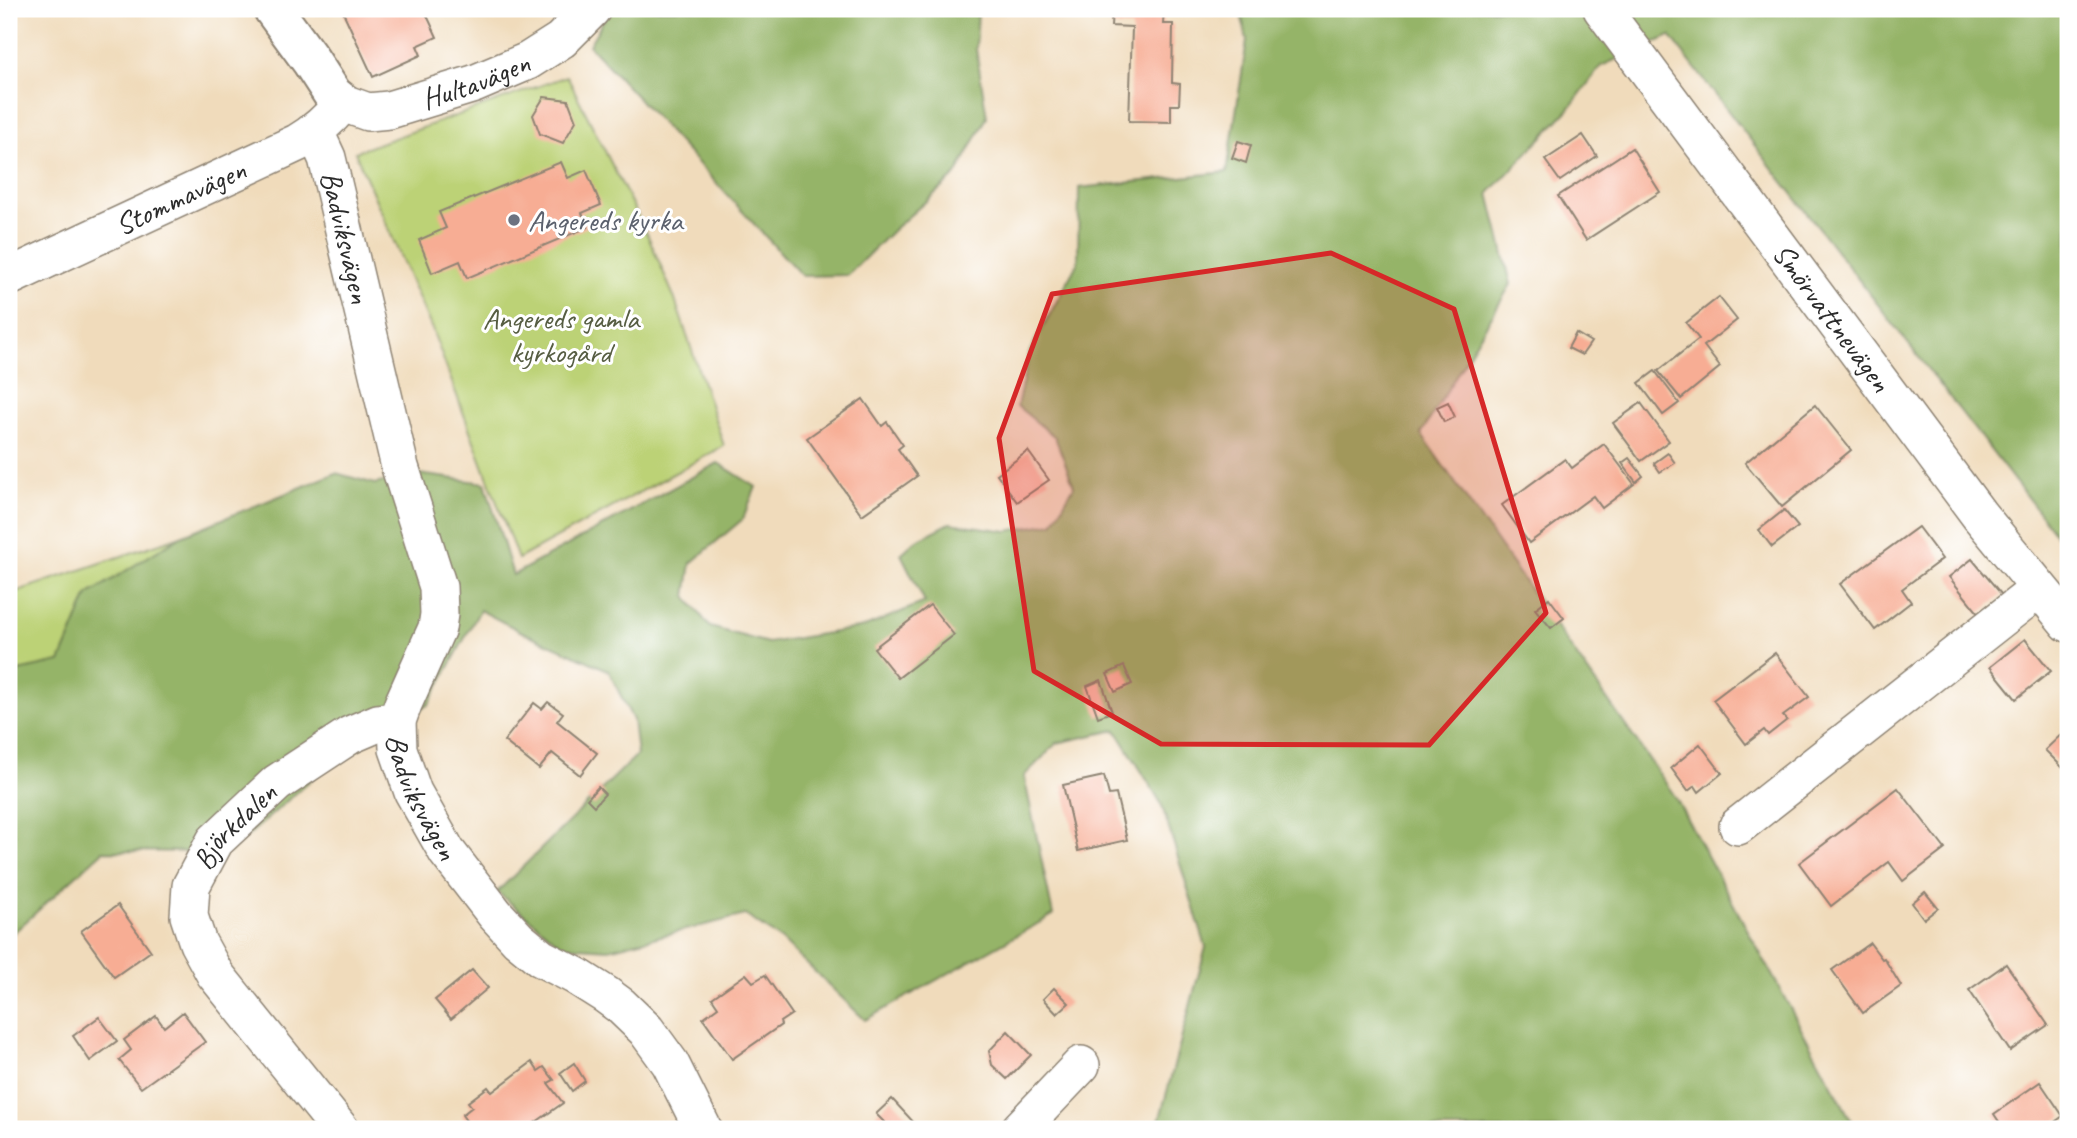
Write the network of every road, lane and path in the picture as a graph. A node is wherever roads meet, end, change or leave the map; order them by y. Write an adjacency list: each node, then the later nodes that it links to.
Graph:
1 (273, 9): 4 (street)
2 (592, 9): 4 (street, Hultavägen)
3 (1602, 9): 7 (street, Smörvattnevägen)
4 (343, 103): 5 (street, Stommavägen)
5 (315, 132): 6 (street, Stommavägen); 9 (street, Badviksvägen)
6 (9, 277)
7 (2039, 589): 8 (street, Smörvattnevägen); 10 (street)
8 (2068, 623)
9 (397, 721): 12 (street, Björkdalen); 13 (street, Badviksvägen)
10 (1738, 826)
11 (1082, 1065): 14 (street)
12 (340, 1129)
13 (703, 1129)
14 (1020, 1129)

